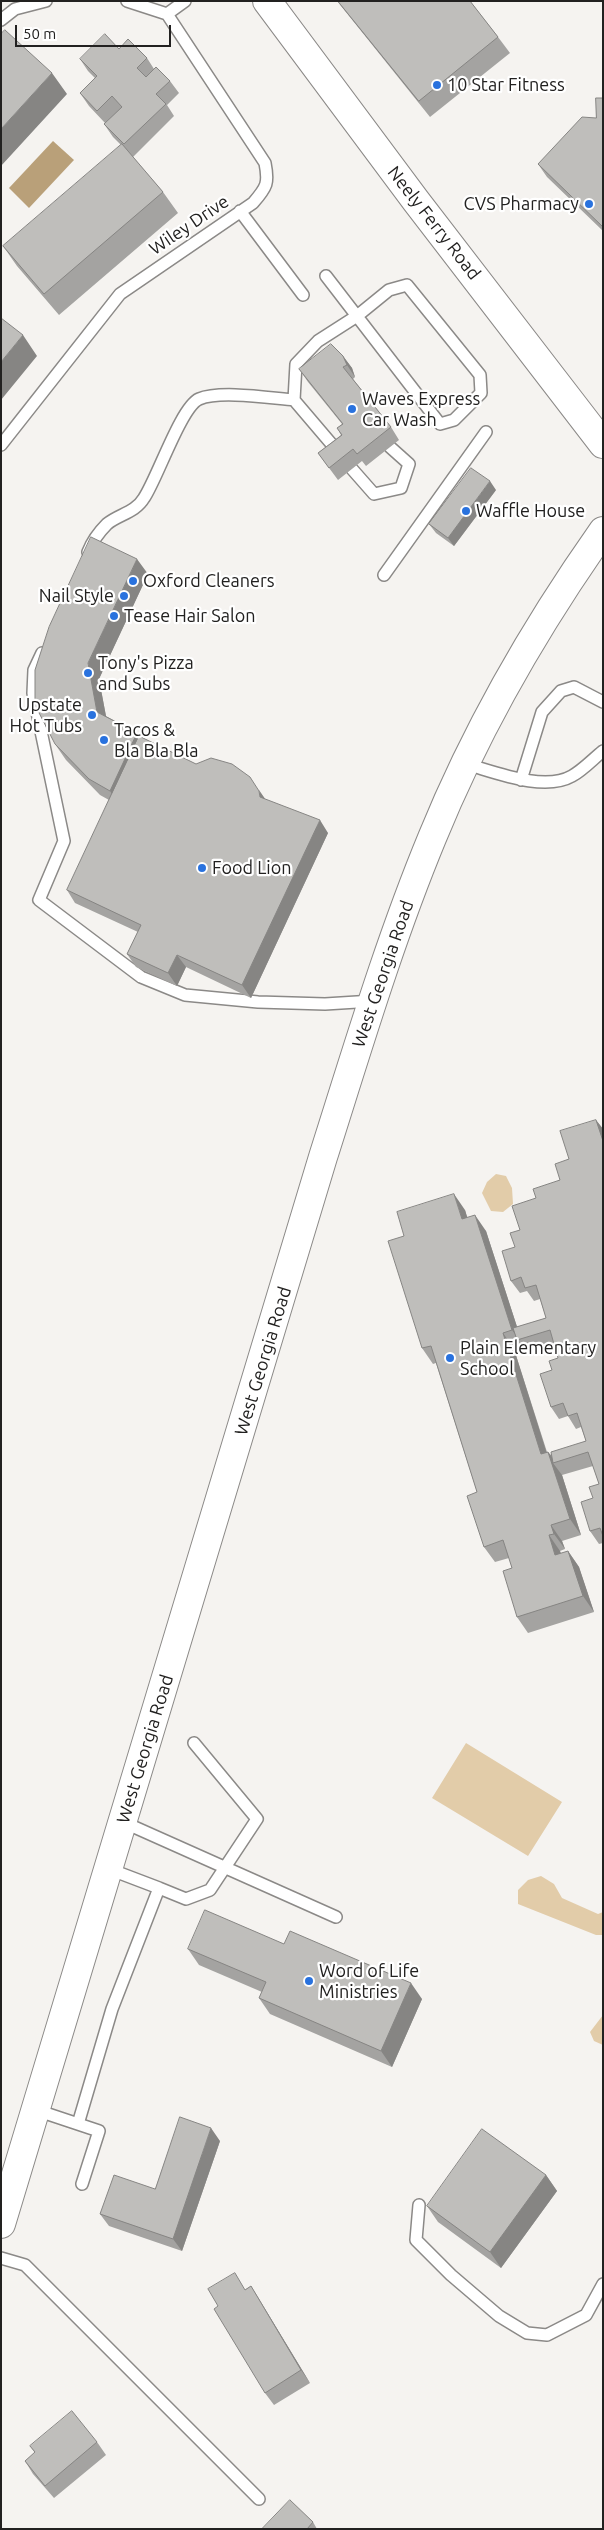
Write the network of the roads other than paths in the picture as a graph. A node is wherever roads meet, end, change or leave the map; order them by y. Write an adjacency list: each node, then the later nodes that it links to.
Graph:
1 (46, 1): 6 (lane)
2 (127, 1): 5 (lane)
3 (185, 1): 5 (lane)
4 (268, 1): 13 (main road, Neely Ferry Road)
5 (168, 14): 7 (lane, Wiley Drive)
6 (1, 20)
7 (240, 211): 9 (lane); 14 (lane, Wiley Drive)
8 (326, 276): 10 (lane)
9 (303, 295)
10 (357, 316): 10 (lane); 11 (lane)
11 (294, 400): 16 (lane); 19 (lane)
12 (486, 432): 20 (lane)
13 (603, 444)
14 (1, 445)
15 (390, 447): 17 (lane)
16 (341, 455)
17 (352, 469)
18 (603, 531): 24 (main road, West Georgia Road)
19 (84, 561)
20 (384, 575)
21 (47, 642): 26 (lane)
22 (603, 702): 25 (lane)
23 (603, 752): 25 (lane)
24 (466, 764): 25 (lane); 26 (main road, West Georgia Road)
25 (520, 780)
26 (373, 1001): 28 (main road, West Georgia Road)
27 (194, 1743): 29 (lane)
28 (123, 1822): 29 (lane); 30 (main road, West Georgia Road)
29 (226, 1868): 31 (lane); 32 (lane)
30 (109, 1869): 31 (lane); 33 (main road, West Georgia Road)
31 (159, 1888): 34 (lane)
32 (336, 1917)
33 (36, 2110): 34 (lane); 37 (main road, West Georgia Road)
34 (78, 2124): 35 (lane)
35 (82, 2184)
36 (418, 2205): 39 (lane)
37 (1, 2224)
38 (1, 2258): 40 (lane)
39 (603, 2284)
40 (259, 2499)

